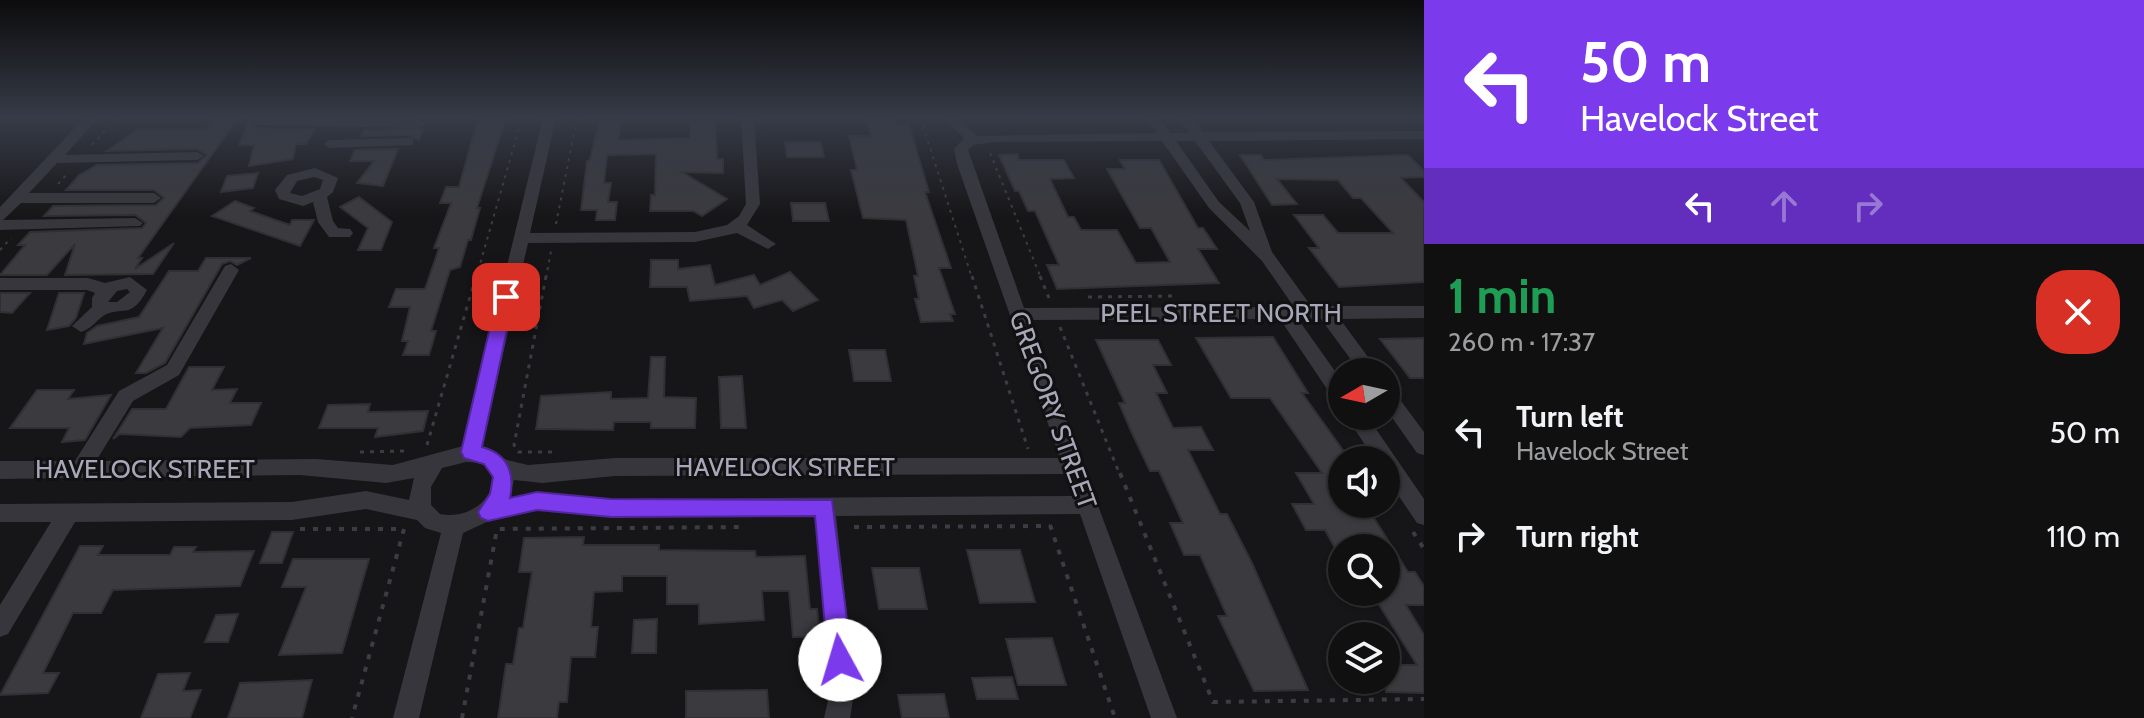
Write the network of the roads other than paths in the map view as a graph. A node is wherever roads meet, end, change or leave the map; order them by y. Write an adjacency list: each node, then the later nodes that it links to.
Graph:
1 (60, 152): 9 (street)
2 (326, 152): 10 (street)
3 (541, 152): 19 (street)
4 (750, 152): 17 (street)
5 (962, 152): 28 (street, GREGORY STREET)
6 (1176, 152): 21 (street)
7 (1210, 152): 21 (street)
8 (197, 156): 9 (street)
9 (53, 159): 12 (street)
10 (315, 172): 11 (street); 11 (street)
11 (319, 196): 18 (street)
12 (17, 198): 13 (street); 14 (street)
13 (154, 198)
14 (0, 216)
15 (135, 223): 16 (street)
16 (0, 225)
17 (737, 226): 19 (street); 20 (street)
18 (345, 233)
19 (520, 238): 34 (street)
20 (768, 244)
21 (1268, 257): 26 (street)
22 (231, 270): 39 (street)
23 (0, 284): 29 (street)
24 (1424, 312): 27 (street, PEEL STREET NORTH)
25 (1285, 313): 26 (street, PEEL STREET NORTH); 28 (street, PEEL STREET NORTH); 31 (street)
26 (1307, 313): 27 (street, PEEL STREET NORTH)
27 (1326, 313): 30 (street)
28 (1017, 314): 37 (street, GREGORY STREET)
29 (81, 326)
30 (1360, 358)
31 (1328, 376)
32 (1400, 414): 33 (street)
33 (1424, 447)
34 (471, 452): 35 (street); 36 (street)
35 (429, 459): 39 (street, HAVELOCK STREET); 43 (street)
36 (499, 466): 37 (street, HAVELOCK STREET); 44 (street)
37 (1073, 466): 41 (street, GREGORY STREET)
38 (0, 470): 39 (street, HAVELOCK STREET)
39 (80, 470)
40 (1400, 481): 46 (street)
41 (1088, 505): 47 (street, HAVELOCK STREET); 52 (street, GREGORY STREET)
42 (69, 512): 43 (street, HAVELOCK STREET); 45 (street, HAVELOCK STREET); 49 (street)
43 (422, 512): 48 (street)
44 (488, 512): 47 (street, HAVELOCK STREET); 48 (street)
45 (0, 513)
46 (1424, 516)
47 (826, 517): 51 (street)
48 (454, 526): 50 (street)
49 (0, 626)
50 (406, 718)
51 (837, 718)
52 (1164, 718)

